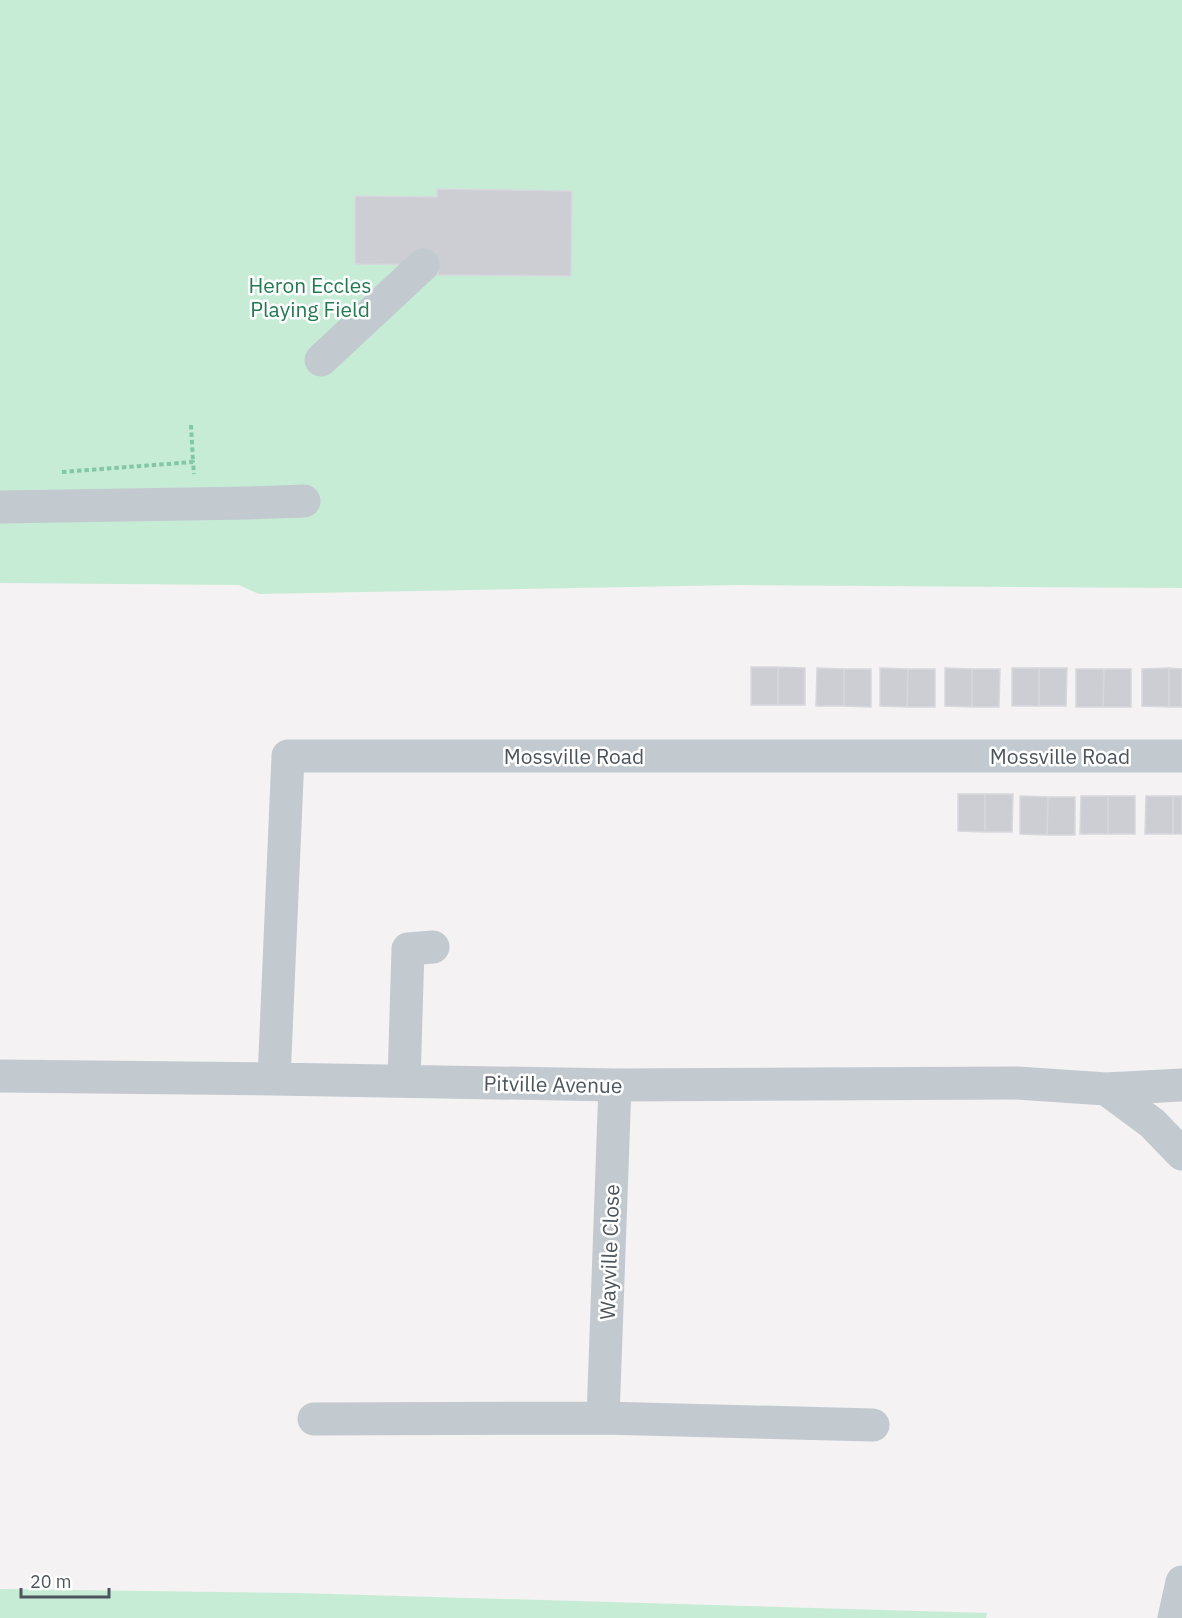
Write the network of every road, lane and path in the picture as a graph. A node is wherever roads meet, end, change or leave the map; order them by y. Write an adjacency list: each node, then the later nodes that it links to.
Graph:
1 (423, 265): 2 (street)
2 (321, 360)
3 (191, 424): 4 (path)
4 (193, 462)
5 (304, 501): 6 (street)
6 (0, 507)
7 (1182, 756): 10 (street, Mossville Road)
8 (432, 947): 11 (street)
9 (0, 1076): 10 (street, Pitville Avenue)
10 (274, 1079): 11 (street, Pitville Avenue)
11 (404, 1081): 12 (street, Pitville Avenue)
12 (615, 1085): 14 (street, Pitville Avenue); 16 (street, Wayville Close)
13 (1182, 1085): 14 (street, Pitville Avenue)
14 (1106, 1089): 15 (street)
15 (1182, 1154)
16 (603, 1418): 17 (street); 18 (street)
17 (314, 1419)
18 (873, 1425)
19 (1182, 1581): 20 (street)
20 (1174, 1618)

